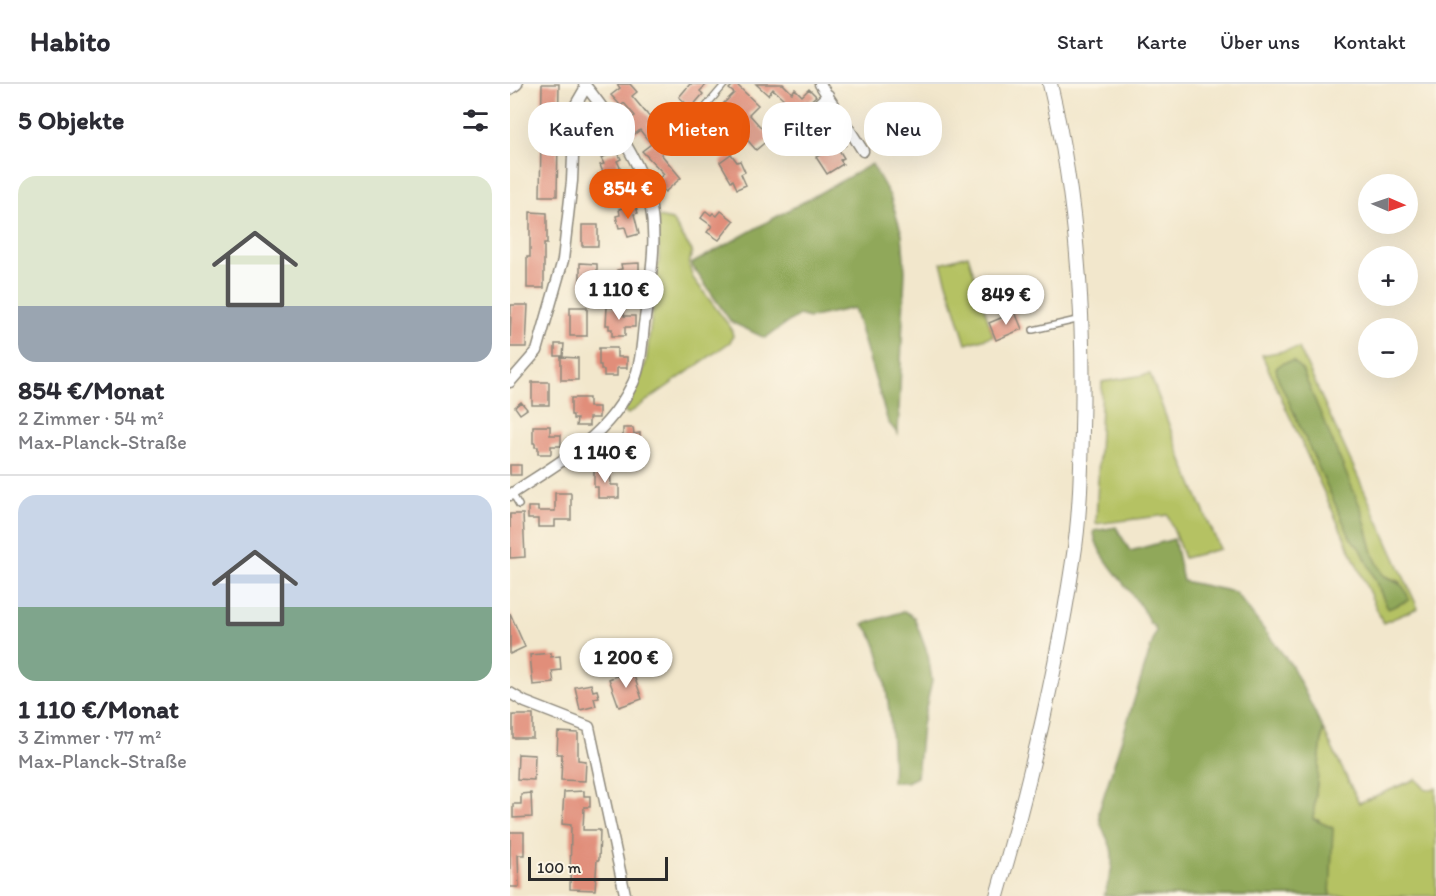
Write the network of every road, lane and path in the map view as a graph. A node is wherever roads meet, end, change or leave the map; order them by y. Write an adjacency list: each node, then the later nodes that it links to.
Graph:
1 (517, 84): 6 (street)
2 (725, 84): 8 (lane)
3 (820, 84): 7 (street)
4 (1050, 84): 11 (street)
5 (585, 85): 13 (street); 14 (street)
6 (510, 89)
7 (828, 95): 9 (street); 10 (street)
8 (710, 102)
9 (821, 102)
10 (863, 151)
11 (1082, 319): 12 (lane); 18 (street)
12 (1033, 330)
13 (510, 382)
14 (511, 494): 15 (lane)
15 (519, 505)
16 (510, 693): 17 (street)
17 (625, 894)
18 (998, 896)

